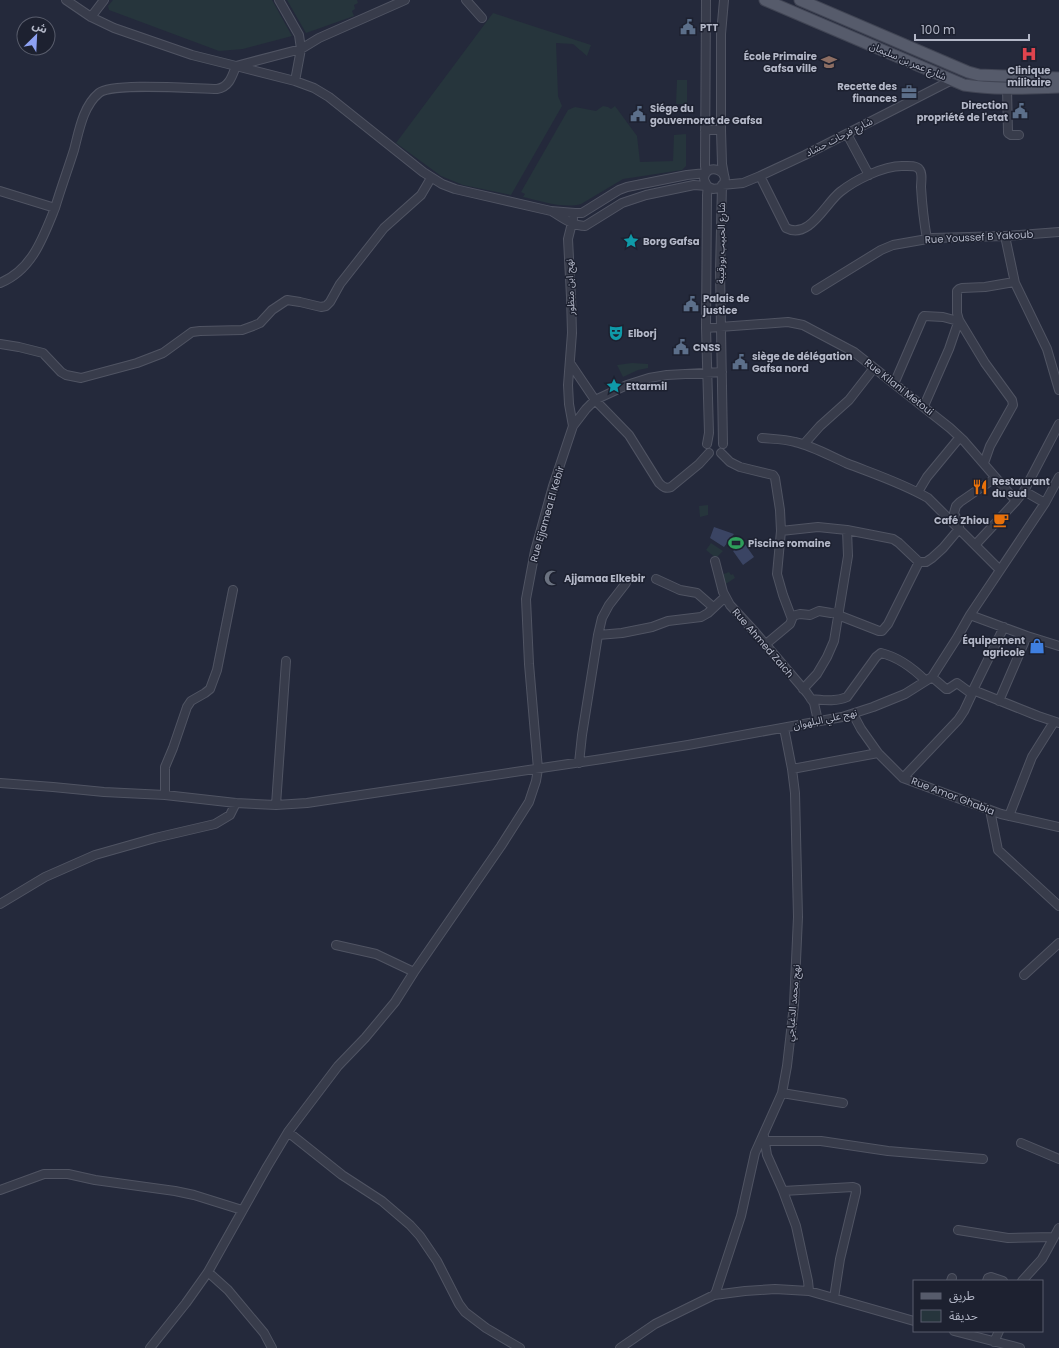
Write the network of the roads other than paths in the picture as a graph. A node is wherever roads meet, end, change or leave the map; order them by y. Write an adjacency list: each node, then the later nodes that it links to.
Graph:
1 (66, 0): 10 (street)
2 (104, 0): 10 (street)
3 (279, 0): 12 (street)
4 (405, 0): 12 (street)
5 (466, 0): 11 (street)
6 (706, 0): 17 (street)
7 (724, 0): 18 (street)
8 (765, 0): 15 (main road, شارع عمر بن سليمان)
9 (800, 0): 14 (main road, شارع عمر بن سليمان)
10 (91, 17): 13 (street)
11 (482, 18)
12 (301, 49): 13 (street); 16 (street)
13 (236, 66): 16 (street); 33 (street)
14 (1059, 78)
15 (952, 80): 19 (main road, شارع عمر بن سليمان); 23 (street, شارع فرحات حشاد)
16 (295, 81): 29 (street)
17 (706, 88): 18 (street); 21 (street)
18 (721, 88): 22 (street)
19 (1007, 88): 20 (main road, شارع عمر بن سليمان); 24 (street)
20 (1059, 88)
21 (705, 130): 22 (street); 25 (street)
22 (721, 130): 27 (street)
23 (847, 134): 26 (street); 28 (street, شارع فرحات حشاد)
24 (1019, 135)
25 (706, 173): 27 (street); 30 (street); 35 (street)
26 (869, 175): 28 (street); 39 (street)
27 (724, 176): 31 (street)
28 (760, 176): 31 (street, شارع فرحات حشاد)
29 (431, 178): 34 (street); 46 (street)
30 (707, 186): 31 (street); 36 (street); 44 (street, شارع الحبيب بورقيبة)
31 (722, 186): 45 (street, شارع الحبيب بورقيبة)
32 (0, 191): 33 (street)
33 (55, 208): 41 (street)
34 (551, 211): 35 (street); 36 (street)
35 (575, 213): 36 (street, نهج ابن منظور)
36 (572, 223): 47 (street, نهج ابن منظور)
37 (1059, 232): 38 (street, Rue Youssef B Yakoub)
38 (1005, 236): 39 (street, Rue Youssef B Yakoub); 40 (street)
39 (927, 239): 42 (street, Rue Youssef B Yakoub)
40 (1014, 282): 43 (street); 52 (street)
41 (0, 283)
42 (816, 290)
43 (958, 320): 51 (street); 54 (street); 64 (street)
44 (706, 328): 45 (street, Rue Kilani Metoui); 49 (street, شارع الحبيب بورقيبة)
45 (721, 328): 48 (street, Rue Kilani Metoui); 50 (street, شارع الحبيب بورقيبة)
46 (0, 344)
47 (570, 363): 53 (street); 56 (street, نهج ابن منظور)
48 (874, 368): 51 (street, Rue Kilani Metoui); 61 (street)
49 (707, 372): 50 (street, Rue Ejjamea El Kebir); 53 (street, Rue Ejjamea El Kebir); 59 (street, شارع الحبيب بورقيبة)
50 (722, 372): 60 (street, شارع الحبيب بورقيبة)
51 (894, 384): 54 (street, Rue Kilani Metoui)
52 (1059, 390)
53 (595, 400): 56 (street, Rue Ejjamea El Kebir); 62 (street)
54 (924, 406): 57 (street, Rue Kilani Metoui)
55 (1059, 424): 68 (street)
56 (573, 426): 105 (street, Rue Ejjamea El Kebir)
57 (960, 437): 64 (street, Rue Kilani Metoui); 69 (street)
58 (762, 438): 61 (street)
59 (707, 444): 60 (street); 62 (street)
60 (723, 444): 63 (street)
61 (804, 444): 69 (street)
62 (709, 453): 63 (street)
63 (721, 454): 74 (street)
64 (984, 463): 66 (street, Rue Kilani Metoui)
65 (1059, 477): 67 (street, نهج علي البلهوان)
66 (995, 478): 70 (street, Rue Kilani Metoui); 72 (street)
67 (1056, 490): 71 (street, نهج علي البلهوان)
68 (1024, 491): 70 (street); 71 (street)
69 (918, 492): 72 (street)
70 (1016, 501): 75 (street)
71 (1045, 503): 78 (street, نهج علي البلهوان)
72 (959, 529): 75 (street); 77 (street)
73 (847, 530): 74 (street); 77 (street); 84 (street)
74 (781, 532): 86 (street)
75 (976, 544): 78 (street)
76 (715, 561): 82 (street, Rue Ahmed Zaich)
77 (918, 562): 84 (street)
78 (1000, 570): 85 (street, نهج علي البلهوان)
79 (656, 579): 83 (street)
80 (626, 583): 88 (street)
81 (232, 590): 108 (street)
82 (725, 597): 83 (street); 90 (street, Rue Ahmed Zaich)
83 (713, 607): 88 (street)
84 (838, 613): 86 (street); 94 (street)
85 (970, 615): 87 (street); 93 (street, نهج علي البلهوان)
86 (792, 616): 90 (street)
87 (1004, 627): 89 (street); 95 (street)
88 (598, 635): 103 (street)
89 (1027, 636): 91 (street); 97 (street)
90 (766, 644): 94 (street, Rue Ahmed Zaich)
91 (1059, 646)
92 (286, 661): 110 (street)
93 (929, 679): 95 (street); 96 (street); 98 (street, نهج علي البلهوان)
94 (803, 689): 96 (street, Rue Ahmed Zaich)
95 (973, 692): 97 (street); 106 (street)
96 (811, 699): 99 (street, Rue Ahmed Zaich)
97 (999, 701): 100 (street)
98 (853, 714): 99 (street, نهج علي البلهوان); 102 (street, Rue Amor Ghabia)
99 (818, 721): 101 (street, نهج علي البلهوان)
100 (1057, 722): 112 (street)
101 (784, 728): 103 (street, نهج علي البلهوان); 104 (street, نهج محمد الدغباجي)
102 (878, 753): 104 (street); 106 (street, Rue Amor Ghabia)
103 (579, 763): 105 (street, نهج علي البلهوان)
104 (792, 769): 120 (street, نهج محمد الدغباجي)
105 (538, 770): 110 (street, نهج علي البلهوان); 118 (street, Rue Ejjamea El Kebir)
106 (903, 778): 111 (street, Rue Amor Ghabia)
107 (0, 783): 108 (street, نهج علي البلهوان)
108 (165, 795): 109 (street, نهج علي البلهوان)
109 (236, 803): 110 (street, نهج علي البلهوان); 114 (street)
110 (276, 805)
111 (990, 810): 112 (street, Rue Amor Ghabia); 115 (street)
112 (1010, 816): 113 (street, Rue Amor Ghabia)
113 (1059, 827)
114 (0, 904)
115 (1059, 906)
116 (1059, 943): 119 (street)
117 (336, 945): 118 (street)
118 (414, 972): 122 (street, Rue Ejjamea El Kebir)
119 (1024, 975)
120 (782, 1093): 121 (street); 123 (street, نهج محمد الدغباجي)
121 (843, 1103)
122 (288, 1132): 129 (street, Rue Ejjamea El Kebir); 146 (street)
123 (764, 1137): 125 (street); 128 (street); 138 (street, نهج محمد الدغباجي)
124 (1021, 1143): 126 (street)
125 (983, 1159)
126 (1059, 1159)
127 (0, 1190): 129 (street)
128 (783, 1191): 137 (street); 139 (street)
129 (242, 1210): 133 (street, Rue Ejjamea El Kebir)
130 (1059, 1228): 132 (street)
131 (958, 1230): 132 (street)
132 (1054, 1237): 136 (street)
133 (208, 1272): 144 (street, Rue Ejjamea El Kebir); 145 (street)
134 (987, 1280): 135 (street)
135 (1000, 1280)
136 (1023, 1280)
137 (809, 1291): 138 (street); 139 (street)
138 (714, 1295): 147 (street)
139 (834, 1298): 140 (street)
140 (913, 1320)
141 (999, 1332): 143 (street)
142 (972, 1333): 143 (street)
143 (994, 1342): 148 (street)
144 (150, 1348)
145 (272, 1348)
146 (520, 1348)
147 (620, 1348)
148 (1020, 1348)

